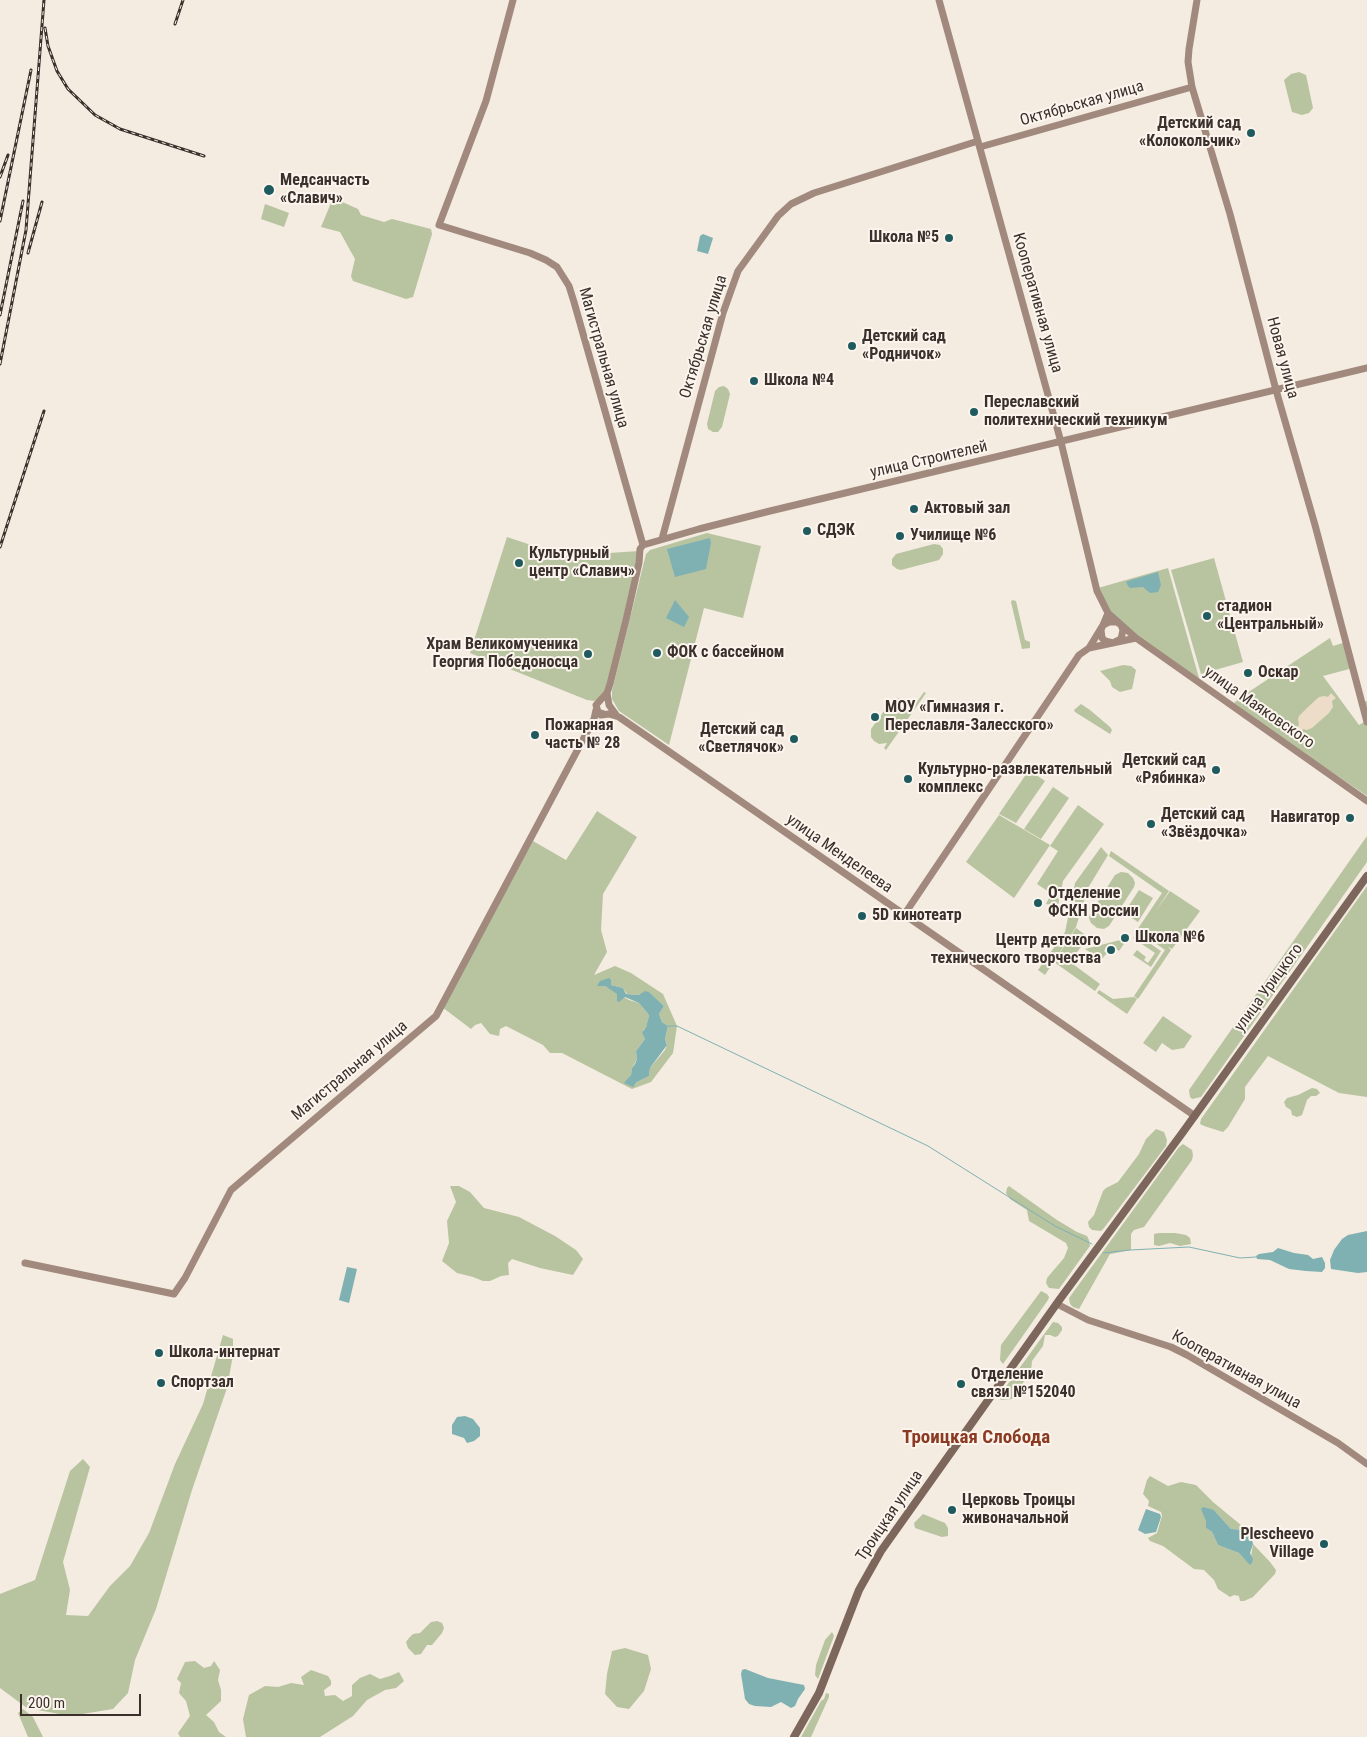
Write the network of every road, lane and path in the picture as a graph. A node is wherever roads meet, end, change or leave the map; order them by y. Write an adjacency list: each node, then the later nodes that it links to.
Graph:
1 (513, 0): 10 (street, Магистральная улица)
2 (939, 0): 5 (street, Кооперативная улица)
3 (1197, 0): 4 (street, Новая улица)
4 (1192, 88): 5 (street, Октябрьская улица); 7 (street, Новая улица)
5 (979, 144): 8 (street, Кооперативная улица); 9 (street, Октябрьская улица)
6 (1367, 368): 7 (street, улица Строителей)
7 (1276, 390): 8 (street, улица Строителей); 24 (street, Новая улица)
8 (1061, 442): 9 (street, улица Строителей); 11 (street, Кооперативная улица)
9 (662, 539): 10 (street, улица Строителей)
10 (643, 545): 17 (street, Магистральная улица)
11 (1108, 613): 12 (street); 13 (street, Кооперативная улица)
12 (1103, 625): 13 (street); 15 (street); 16 (street)
13 (1121, 626): 14 (street, улица Маяковского); 15 (street)
14 (1136, 638): 15 (street); 25 (street, улица Маяковского)
15 (1113, 643): 16 (street)
16 (1089, 648): 27 (street)
17 (607, 693): 18 (street); 19 (street)
18 (600, 701): 19 (street); 20 (street)
19 (609, 705): 21 (street); 22 (street)
20 (596, 710): 21 (street); 23 (street)
21 (604, 714): 22 (street); 23 (street)
22 (617, 716): 27 (street, улица Менделеева)
23 (594, 719): 29 (street, Магистральная улица)
24 (1367, 722)
25 (1367, 801)
26 (1367, 876): 28 (main road, улица Урицкого)
27 (904, 915): 28 (street, улица Менделеева)
28 (1194, 1116): 30 (main road, улица Урицкого)
29 (25, 1263)
30 (1057, 1304): 31 (street, Кооперативная улица); 32 (main road, Троицкая улица)
31 (1367, 1464)
32 (794, 1737)

